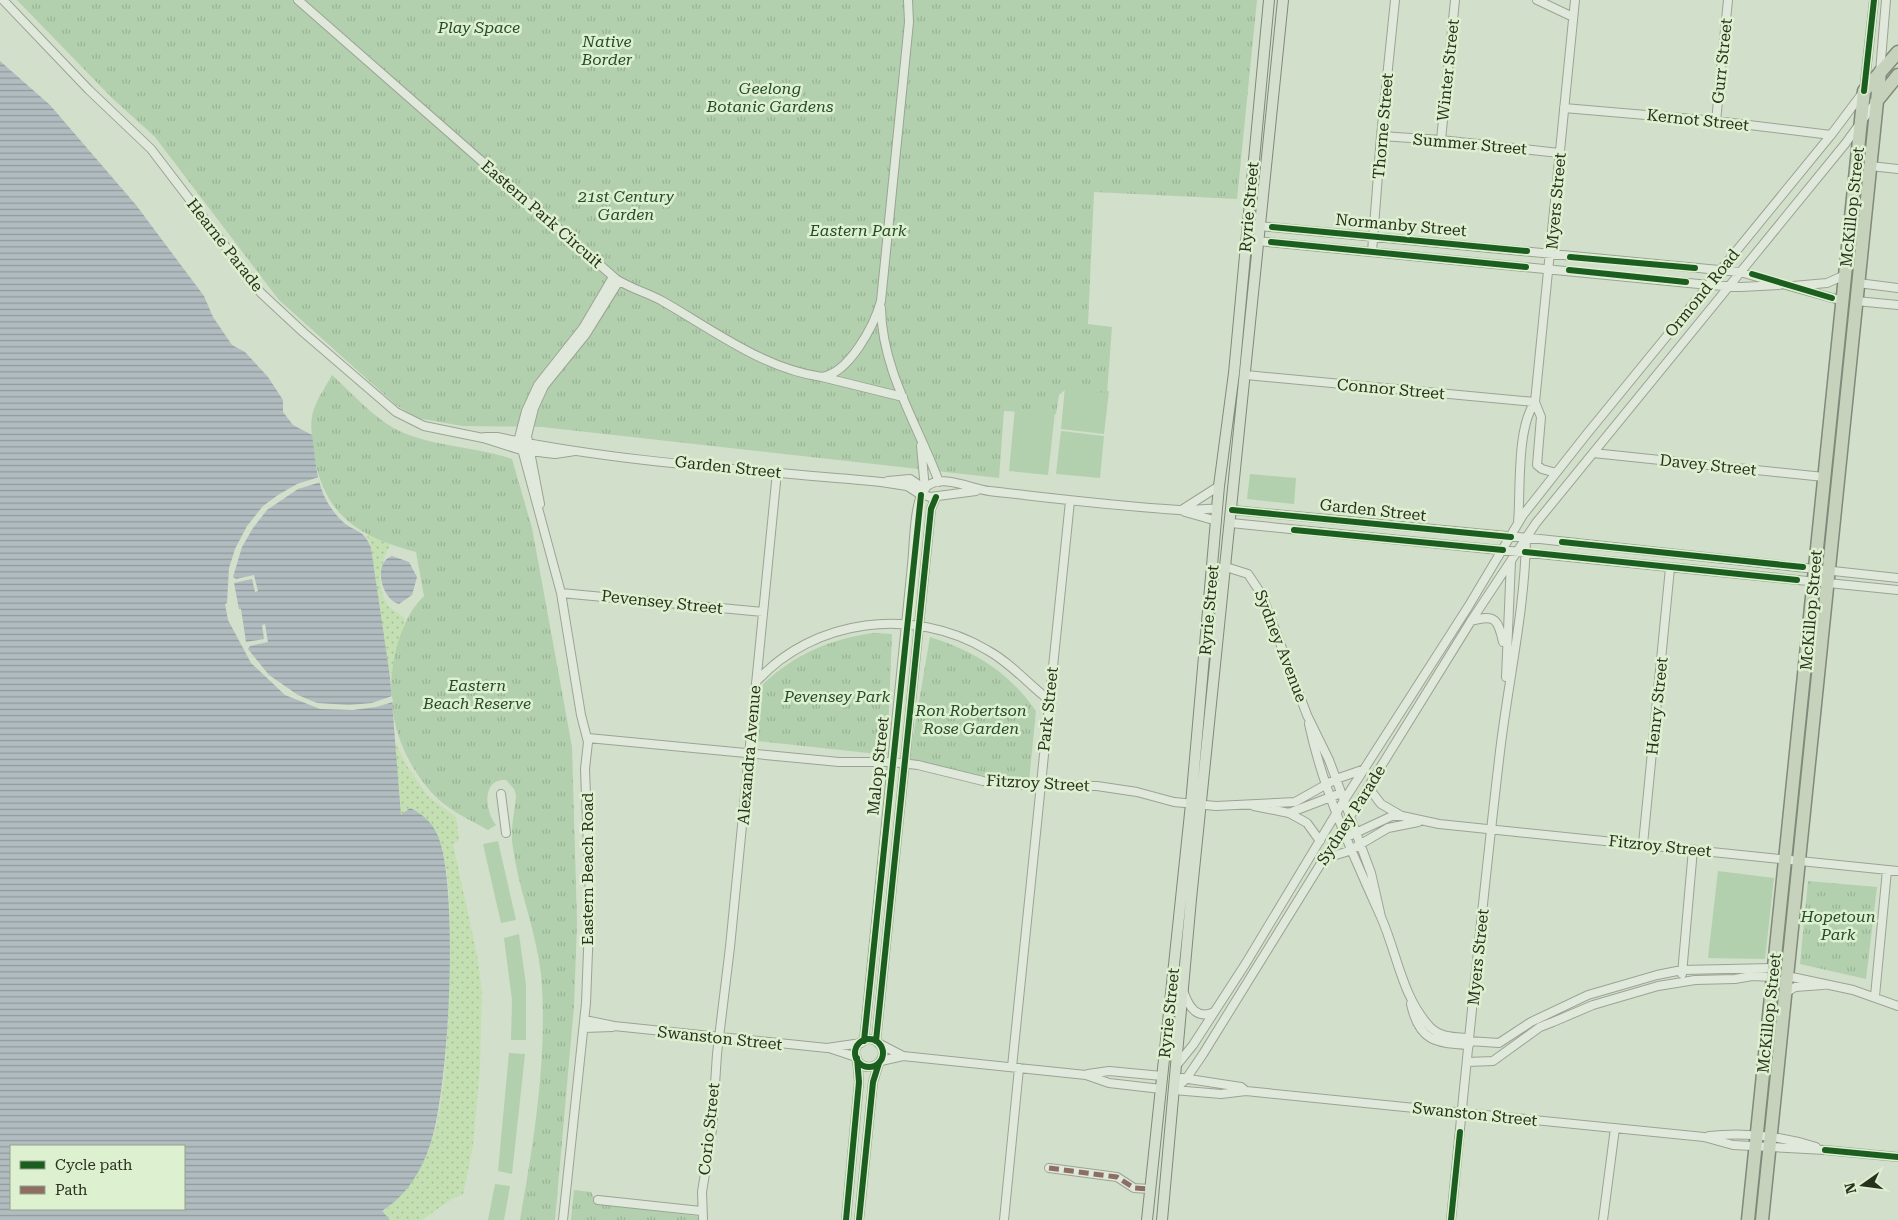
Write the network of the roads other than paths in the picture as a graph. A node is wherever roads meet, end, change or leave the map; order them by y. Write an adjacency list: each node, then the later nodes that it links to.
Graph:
1 (3, 0): 56 (street, Hearne Parade)
2 (298, 0): 41 (street, Eastern Park Circuit)
3 (908, 0): 47 (street)
4 (1268, 0): 28 (main road, Ryrie Street)
5 (1283, 0): 29 (main road, Ryrie Street)
6 (1395, 0): 23 (street, Thorne Street)
7 (1455, 0): 24 (street, Winter Street)
8 (1537, 0): 13 (street)
9 (1575, 0): 13 (street, Myers Street)
10 (1728, 0): 20 (street, Gurr Street)
11 (1874, 0): 17 (street, McKillop Street)
12 (1886, 0): 15 (street, McKillop Street)
13 (1573, 17): 19 (street, Myers Street)
14 (1898, 52): 15 (highway, Ormond Road)
15 (1880, 72): 17 (highway, Ormond Road); 18 (highway, McKillop Street)
16 (1898, 75): 18 (highway, Ormond Road)
17 (1864, 91): 21 (highway, McKillop Street); 22 (street, Ormond Road)
18 (1876, 102): 21 (street, Ormond Road); 26 (highway, McKillop Street)
19 (1564, 108): 20 (street, Kernot Street); 25 (street, Myers Street)
20 (1716, 121): 22 (street, Kernot Street)
21 (1862, 121): 38 (street, Ormond Road); 40 (highway, McKillop Street)
22 (1831, 135): 37 (street, Ormond Road)
23 (1381, 136): 24 (street, Summer Street); 30 (street, Thorne Street)
24 (1441, 140): 25 (street, Summer Street)
25 (1559, 153): 34 (street, Myers Street)
26 (1870, 166): 27 (street); 42 (highway, McKillop Street)
27 (1898, 169)
28 (1248, 224): 29 (street, Normanby Street); 31 (main road, Ryrie Street)
29 (1262, 226): 30 (street, Normanby Street); 32 (main road, Ryrie Street)
30 (1374, 237): 33 (street, Thorne Street); 34 (street, Normanby Street)
31 (1247, 240): 32 (street, Normanby Street); 51 (main road, Ryrie Street)
32 (1260, 241): 33 (street, Normanby Street); 52 (main road, Ryrie Street)
33 (1372, 252): 36 (street, Normanby Street)
34 (1552, 255): 35 (street, Normanby Street); 36 (street, Myers Street)
35 (1628, 262): 37 (street, Normanby Street); 39 (street)
36 (1550, 268): 39 (street, Normanby Street); 55 (street, Myers Street)
37 (1720, 270): 38 (street, Normanby Street); 43 (street, Ormond Road)
38 (1740, 272): 44 (street, Normanby Street); 45 (street, Ormond Road)
39 (1626, 275): 43 (street, Normanby Street)
40 (1846, 275): 44 (street, Normanby Street); 48 (highway, McKillop Street)
41 (616, 279): 53 (street, Eastern Park Circuit); 58 (street); 59 (street, Eastern Beach Road)
42 (1858, 283): 46 (street); 48 (highway); 49 (highway, McKillop Street)
43 (1709, 285): 45 (street, Normanby Street); 67 (street, Ormond Road)
44 (1787, 285): 45 (street, Normanby Street); 48 (street, Normanby Street)
45 (1729, 286): 63 (street, Ormond Road)
46 (1898, 288)
47 (881, 301): 53 (street); 54 (street)
48 (1843, 301): 49 (highway, Normanby Street); 68 (highway, McKillop Street)
49 (1856, 301): 50 (street, Normanby Street); 101 (highway, McKillop Street)
50 (1898, 305)
51 (1234, 373): 52 (main road); 70 (main road, Ryrie Street)
52 (1246, 374): 55 (street, Connor Street); 77 (main road, Ryrie Street)
53 (819, 376): 54 (street, Eastern Park Circuit)
54 (903, 397): 57 (street)
55 (1535, 402): 64 (street, Myers Street); 65 (street, Myers Street)
56 (483, 438): 58 (street, Hearne Parade); 60 (street, Hearne Parade)
57 (920, 439): 69 (street); 72 (street)
58 (519, 441): 59 (street, Garden Street); 60 (street, Eastern Beach Road)
59 (528, 443): 61 (street, Eastern Beach Road); 62 (street, Garden Street)
60 (521, 450): 61 (street, Garden Street); 79 (street, Eastern Beach Road)
61 (530, 452): 62 (street, Garden Street); 79 (street, Eastern Beach Road)
62 (575, 452): 66 (street, Garden Street)
63 (1593, 453): 68 (street, Davey Street); 88 (street, Ormond Road)
64 (1522, 454): 65 (street); 83 (street, Myers Street)
65 (1538, 456): 67 (street)
66 (777, 472): 72 (street, Garden Street); 107 (street, Alexandra Avenue)
67 (1556, 473): 83 (street, Ormond Road)
68 (1824, 477): 100 (highway, McKillop Street)
69 (939, 482): 71 (street, Garden Street); 72 (street)
70 (1219, 486): 75 (main road, Ryrie Street); 76 (street)
71 (980, 490): 73 (street, Garden Street); 74 (street, Garden Street)
72 (923, 492): 73 (street, Garden Street); 96 (street, Malop Street)
73 (936, 497): 98 (street, Malop Street)
74 (1070, 501): 76 (street, Garden Street); 114 (street, Park Street)
75 (1217, 509): 76 (street, Garden Street); 77 (main road, Garden Street); 80 (main road, Ryrie Street)
76 (1181, 510): 80 (street, Garden Street)
77 (1232, 510): 78 (street, Garden Street); 81 (main road, Ryrie Street)
78 (1296, 516): 82 (street, Garden Street); 84 (street)
79 (543, 521): 106 (street, Eastern Beach Road)
80 (1217, 521): 81 (main road, Garden Street); 129 (main road, Ryrie Street)
81 (1231, 523): 84 (street, Garden Street); 97 (main road, Ryrie Street)
82 (1374, 524): 85 (street, Garden Street); 86 (street)
83 (1517, 526): 87 (street, Ormond Road)
84 (1294, 530): 86 (street, Garden Street)
85 (1476, 533): 87 (street, Garden Street); 90 (street)
86 (1373, 537): 90 (street, Garden Street)
87 (1512, 537): 88 (street, Garden Street); 91 (street, Sydney Parade); 92 (street)
88 (1526, 538): 89 (street, Garden Street); 92 (street, Sydney Parade); 93 (street, Myers Street)
89 (1562, 542): 94 (street); 100 (street, Garden Street)
90 (1474, 547): 91 (street, Garden Street)
91 (1503, 550): 92 (street, Garden Street); 120 (street, Sydney Parade)
92 (1514, 551): 93 (street, Garden Street); 95 (street, Sydney Parade)
93 (1525, 552): 94 (street, Garden Street); 113 (street, Myers Street)
94 (1561, 556): 99 (street, Garden Street)
95 (1511, 561): 108 (street, Sydney Parade); 111 (street, Myers Street)
96 (912, 567): 98 (street); 109 (street, Malop Street)
97 (1226, 567): 115 (street, Sydney Avenue); 129 (main road, Ryrie Street)
98 (925, 568): 110 (street, Malop Street)
99 (1670, 568): 103 (street, Garden Street); 143 (street, Henry Street)
100 (1816, 568): 101 (street, Garden Street); 103 (highway, McKillop Street)
101 (1830, 570): 102 (street, Garden Street); 104 (highway, McKillop Street)
102 (1898, 578)
103 (1814, 582): 104 (street, Garden Street); 147 (highway, McKillop Street)
104 (1828, 583): 105 (street, Garden Street); 147 (highway, McKillop Street)
105 (1898, 590)
106 (561, 593): 107 (street, Pevensey Street); 116 (street, Eastern Beach Road)
107 (763, 612): 112 (street, Alexandra Avenue)
108 (1471, 621): 111 (street); 124 (street, Sydney Parade)
109 (906, 625): 110 (street); 112 (street); 118 (street, Malop Street)
110 (920, 626): 114 (street); 119 (street, Malop Street)
111 (1506, 651): 113 (street, Myers Street)
112 (756, 682): 117 (street, Alexandra Avenue)
113 (1506, 694): 137 (street, Myers Street)
114 (1049, 700): 122 (street, Park Street)
115 (1307, 715): 121 (street, Sydney Avenue); 123 (street, Sydney Avenue)
116 (588, 738): 117 (street, Fitzroy Street); 165 (street, Eastern Beach Road)
117 (749, 754): 118 (street, Fitzroy Street); 168 (street, Alexandra Avenue)
118 (892, 762): 119 (street, Fitzroy Street); 170 (street, Malop Street)
119 (905, 764): 122 (street, Fitzroy Street); 171 (street, Malop Street)
120 (1365, 769): 121 (street, Fitzroy Street); 128 (street, Sydney Parade)
121 (1336, 779): 123 (street, Fitzroy Street); 125 (street, Sydney Avenue)
122 (1040, 785): 129 (street, Fitzroy Street); 178 (street, Park Street)
123 (1327, 785): 127 (street, Sydney Avenue); 130 (street, Fitzroy Street)
124 (1368, 787): 133 (street, Fitzroy Street); 134 (street, Sydney Parade)
125 (1340, 793): 127 (street, Fitzroy Street); 128 (street, Sydney Avenue)
126 (501, 794): 138 (street)
127 (1332, 797): 131 (street, Sydney Avenue); 132 (street, Fitzroy Street)
128 (1344, 802): 131 (street, Sydney Parade); 134 (street, Sydney Avenue)
129 (1196, 805): 130 (street, Fitzroy Street); 158 (main road, Ryrie Street); 180 (main road, Ryrie Street)
130 (1250, 805): 132 (street, Fitzroy Street)
131 (1338, 812): 136 (street, Sydney Avenue); 141 (street, Sydney Parade)
132 (1289, 813): 141 (street, Fitzroy Street)
133 (1402, 816): 135 (street, Fitzroy Street); 139 (street, Fitzroy Street)
134 (1350, 818): 136 (street, Sydney Parade); 139 (street, Sydney Avenue)
135 (1423, 821): 137 (street, Fitzroy Street); 142 (street, Fitzroy Street)
136 (1344, 828): 140 (street, Sydney Avenue); 146 (street, Sydney Parade)
137 (1492, 830): 143 (street, Fitzroy Street); 169 (street, Myers Street)
138 (506, 833)
139 (1356, 833): 140 (street, Fitzroy Street); 142 (street, Sydney Avenue)
140 (1347, 838): 144 (street, Sydney Avenue)
141 (1320, 841): 164 (street, Sydney Parade)
142 (1360, 844): 144 (street, Fitzroy Street); 150 (street, Sydney Avenue)
143 (1643, 844): 145 (street, Fitzroy Street)
144 (1352, 849): 146 (street, Fitzroy Street); 150 (street, Sydney Avenue)
145 (1693, 849): 147 (street, Fitzroy Street); 151 (street)
146 (1323, 859): 181 (street, Sydney Parade)
147 (1792, 860): 148 (street, Fitzroy Street); 152 (highway, McKillop Street); 153 (highway, McKillop Street)
148 (1887, 870): 149 (street, Fitzroy Street); 162 (street)
149 (1898, 871)
150 (1381, 917): 160 (street, Sydney Avenue)
151 (1682, 970): 152 (street); 154 (street); 155 (street)
152 (1773, 972): 155 (street); 161 (highway, McKillop Street)
153 (1787, 976): 156 (street); 159 (highway, McKillop Street); 161 (highway)
154 (1642, 979): 157 (street); 169 (street)
155 (1682, 981): 157 (street)
156 (1828, 984): 159 (street); 162 (street)
157 (1645, 990): 176 (street)
158 (1183, 991): 164 (street); 177 (main road, Ryrie Street)
159 (1785, 993): 190 (highway, McKillop Street)
160 (1409, 994): 166 (street, Sydney Avenue); 167 (street, Sydney Avenue)
161 (1771, 995): 189 (highway, McKillop Street)
162 (1875, 996): 163 (street)
163 (1898, 1006)
164 (1214, 1012): 177 (street, Sydney Parade)
165 (584, 1024): 168 (street, Swanston Street); 199 (street, Eastern Beach Road)
166 (1430, 1027): 167 (street); 169 (street)
167 (1424, 1034): 169 (street)
168 (720, 1038): 172 (street, Swanston Street); 196 (street, Corio Street)
169 (1469, 1041): 176 (street, Myers Street)
170 (862, 1042): 171 (street); 172 (street, Swanston Street); 174 (street)
171 (877, 1042): 173 (street, Swanston Street); 175 (street)
172 (827, 1048): 174 (street, Swanston Street)
173 (903, 1056): 175 (street, Swanston Street); 178 (street, Swanston Street)
174 (857, 1058): 175 (street); 187 (street)
175 (880, 1062): 188 (street)
176 (1467, 1062): 185 (street, Myers Street)
177 (1176, 1066): 180 (main road); 181 (main road, Ryrie Street)
178 (1016, 1067): 179 (street, Swanston Street); 200 (street, Park Street)
179 (1086, 1075): 180 (street, Swanston Street); 182 (street, Swanston Street)
180 (1162, 1076): 181 (main road, Swanston Street); 182 (main road, Ryrie Street)
181 (1181, 1078): 183 (main road, Ryrie Street); 184 (street, Swanston Street)
182 (1161, 1089): 183 (main road, Swanston Street); 194 (main road, Ryrie Street)
183 (1174, 1090): 184 (street, Swanston Street); 202 (main road, Ryrie Street)
184 (1246, 1090): 185 (street, Swanston Street)
185 (1462, 1112): 186 (street, Swanston Street); 203 (street, Myers Street)
186 (1615, 1128): 189 (street, Swanston Street); 204 (street)
187 (854, 1136): 188 (street); 197 (street)
188 (867, 1137): 198 (street)
189 (1756, 1141): 190 (street, Swanston Street); 205 (highway, McKillop Street)
190 (1770, 1142): 191 (street, Swanston Street); 191 (street, Swanston Street); 206 (highway, McKillop Street)
191 (1825, 1150): 192 (street, Swanston Street)
192 (1898, 1158)
193 (1049, 1168): 194 (street)
194 (1150, 1189): 201 (main road, Ryrie Street)
195 (598, 1200): 196 (street)
196 (702, 1215)
197 (846, 1217): 198 (street)
198 (860, 1218)
199 (563, 1220)
200 (1004, 1220)
201 (1147, 1220)
202 (1162, 1220)
203 (1451, 1220)
204 (1603, 1220)
205 (1748, 1220)
206 (1762, 1220)

